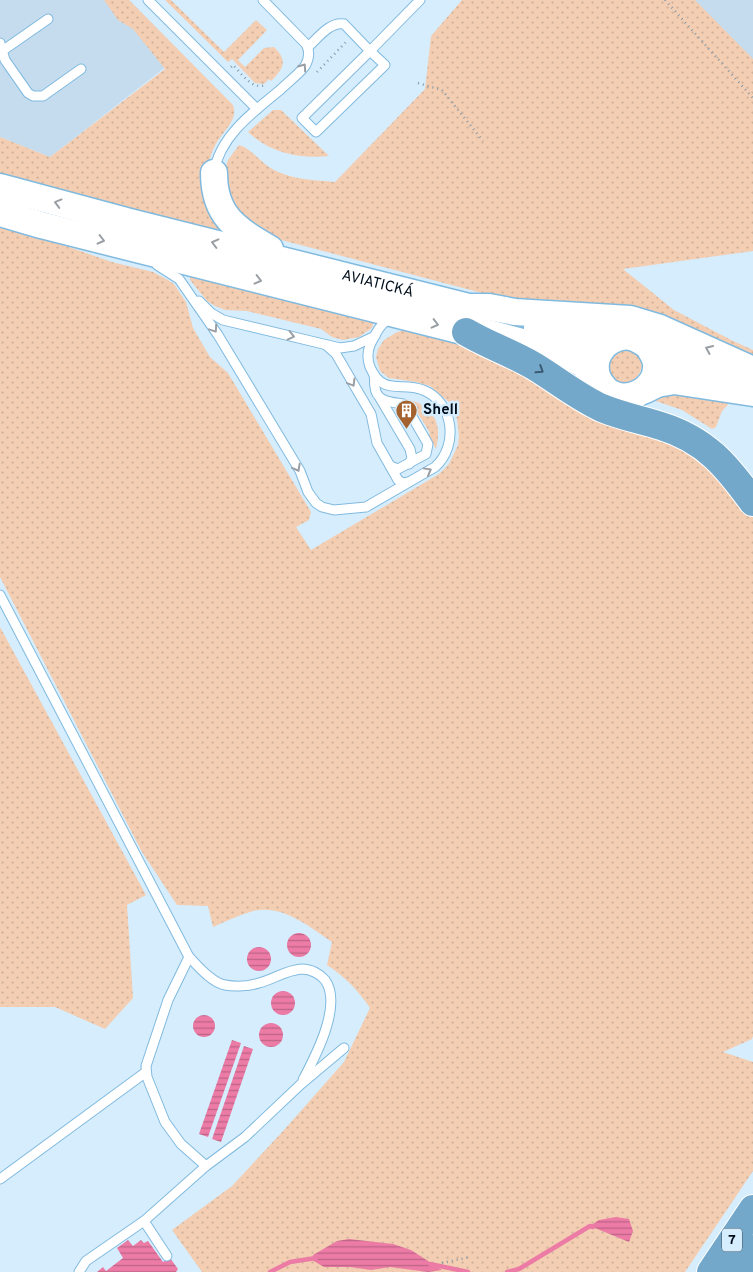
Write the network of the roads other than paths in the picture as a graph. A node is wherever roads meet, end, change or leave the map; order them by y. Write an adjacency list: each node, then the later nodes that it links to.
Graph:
1 (148, 0): 9 (lane)
2 (263, 0): 6 (lane)
3 (420, 0): 7 (lane)
4 (48, 19): 5 (lane)
5 (1, 47): 8 (lane)
6 (308, 47): 7 (lane); 9 (lane, one-way to 6)
7 (370, 51): 7 (lane)
8 (81, 70)
9 (257, 109): 10 (lane)
10 (214, 173): 14 (main road)
11 (0, 187): 14 (main road, AVIATICKÁ, one-way to 11)
12 (0, 213): 13 (main road, AVIATICKÁ, one-way to 13)
13 (126, 246): 15 (lane); 16 (main road, AVIATICKÁ, one-way to 16)
14 (296, 264): 17 (main road, AVIATICKÁ)
15 (186, 288): 20 (lane, one-way to 20); 31 (lane, one-way to 31)
16 (404, 316): 17 (main road, AVIATICKÁ, one-way to 17); 18 (lane)
17 (468, 320): 19 (main road); 22 (main road, AVIATICKÁ, one-way to 17); 26 (main road, AVIATICKÁ); 33 (highway, one-way to 33)
18 (375, 336): 20 (lane); 23 (lane)
19 (620, 337): 21 (main road); 26 (main road)
20 (324, 344): 30 (lane, one-way to 30)
21 (648, 346): 24 (main road); 25 (main road)
22 (753, 370)
23 (374, 375): 28 (lane); 31 (lane, one-way to 23)
24 (753, 382)
25 (645, 390): 26 (main road); 27 (main road)
26 (609, 391): 32 (highway)
27 (753, 393)
28 (378, 396): 29 (lane); 29 (lane)
29 (409, 464): 30 (lane)
30 (389, 465): 31 (lane)
31 (409, 482)
32 (753, 485)
33 (753, 502)
34 (0, 595): 35 (lane)
35 (189, 957): 37 (lane); 38 (lane)
36 (344, 1048): 38 (lane)
37 (146, 1072): 39 (lane); 40 (lane)
38 (300, 1085): 39 (lane)
39 (206, 1166): 42 (lane)
40 (0, 1178)
41 (753, 1208): 46 (highway, 7)
42 (144, 1221): 44 (lane); 45 (lane)
43 (753, 1249): 47 (highway, 7)
44 (168, 1256)
45 (78, 1272)
46 (712, 1272)
47 (737, 1272)

